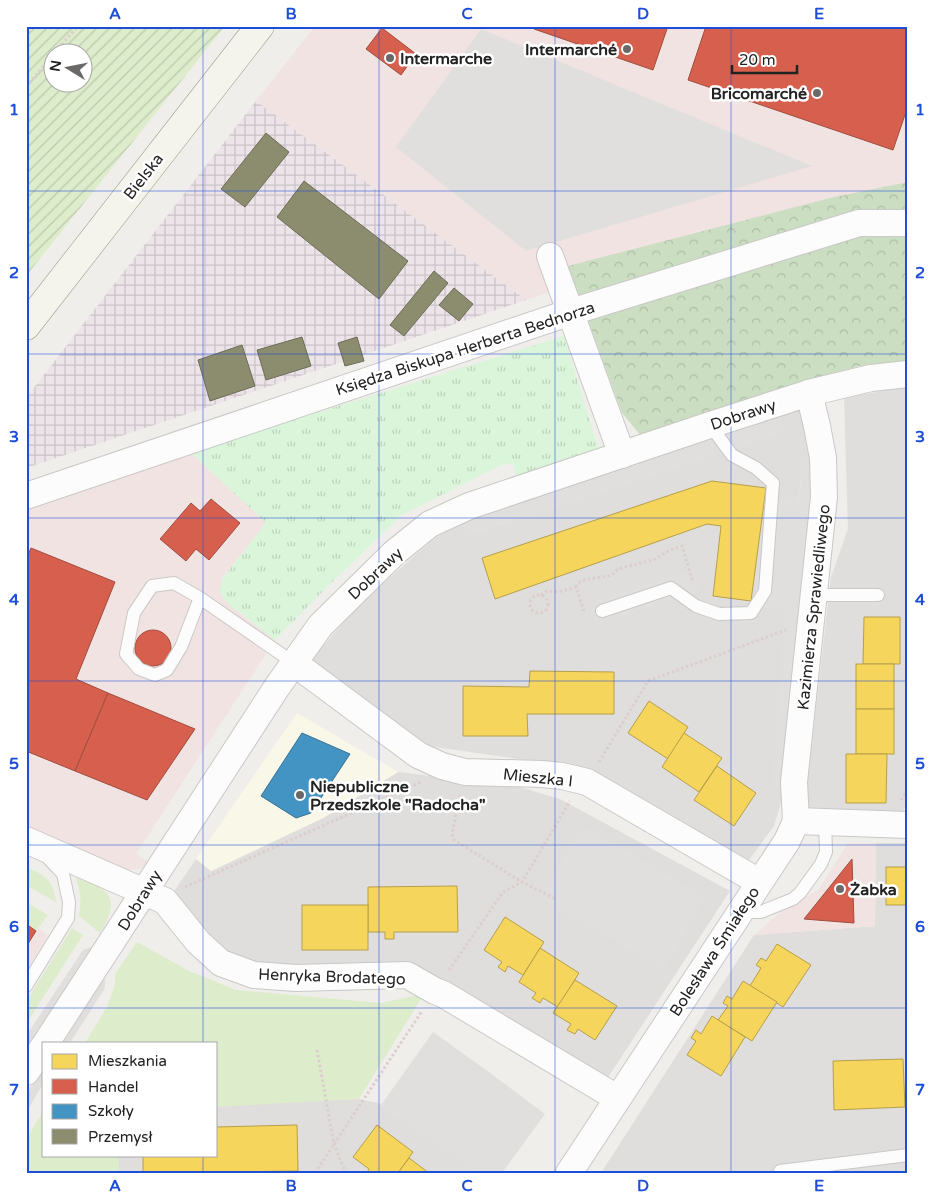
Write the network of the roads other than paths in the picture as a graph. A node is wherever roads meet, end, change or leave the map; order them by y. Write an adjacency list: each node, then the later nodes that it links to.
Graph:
1 (260, 26): 5 (main road, Bielska)
2 (908, 223): 4 (street, Księdza Biskupa Herberta Bednorza)
3 (550, 256): 4 (street)
4 (570, 312): 9 (street); 10 (street, Księdza Biskupa Herberta Bednorza)
5 (26, 326)
6 (908, 374): 7 (street, Dobrawy)
7 (808, 394): 8 (street, Dobrawy); 11 (street, Kazimierza Sprawiedliwego)
8 (710, 425): 9 (street, Dobrawy); 14 (lane)
9 (622, 455): 15 (street, Dobrawy)
10 (26, 496)
11 (814, 594): 12 (lane); 16 (street, Kazimierza Sprawiedliwego)
12 (878, 596)
13 (200, 598): 13 (lane); 15 (lane)
14 (602, 611)
15 (294, 663): 20 (street, Mieszka I); 21 (street, Dobrawy)
16 (796, 821): 17 (street); 20 (street, Bolesława Śmiałego)
17 (825, 822): 18 (street); 22 (lane)
18 (908, 825)
19 (30, 841): 21 (street, Henryka Brodatego); 23 (lane)
20 (759, 882): 22 (street, Bolesława Śmiałego)
21 (143, 893): 24 (street, Dobrawy); 27 (street, Henryka Brodatego)
22 (740, 912): 27 (street, Bolesława Śmiałego)
23 (26, 986)
24 (46, 1042)
25 (42, 1048): 26 (street, Dobrawy)
26 (26, 1072)
27 (617, 1098): 30 (street, Bolesława Śmiałego)
28 (908, 1155): 29 (lane)
29 (780, 1171)
30 (569, 1173)

